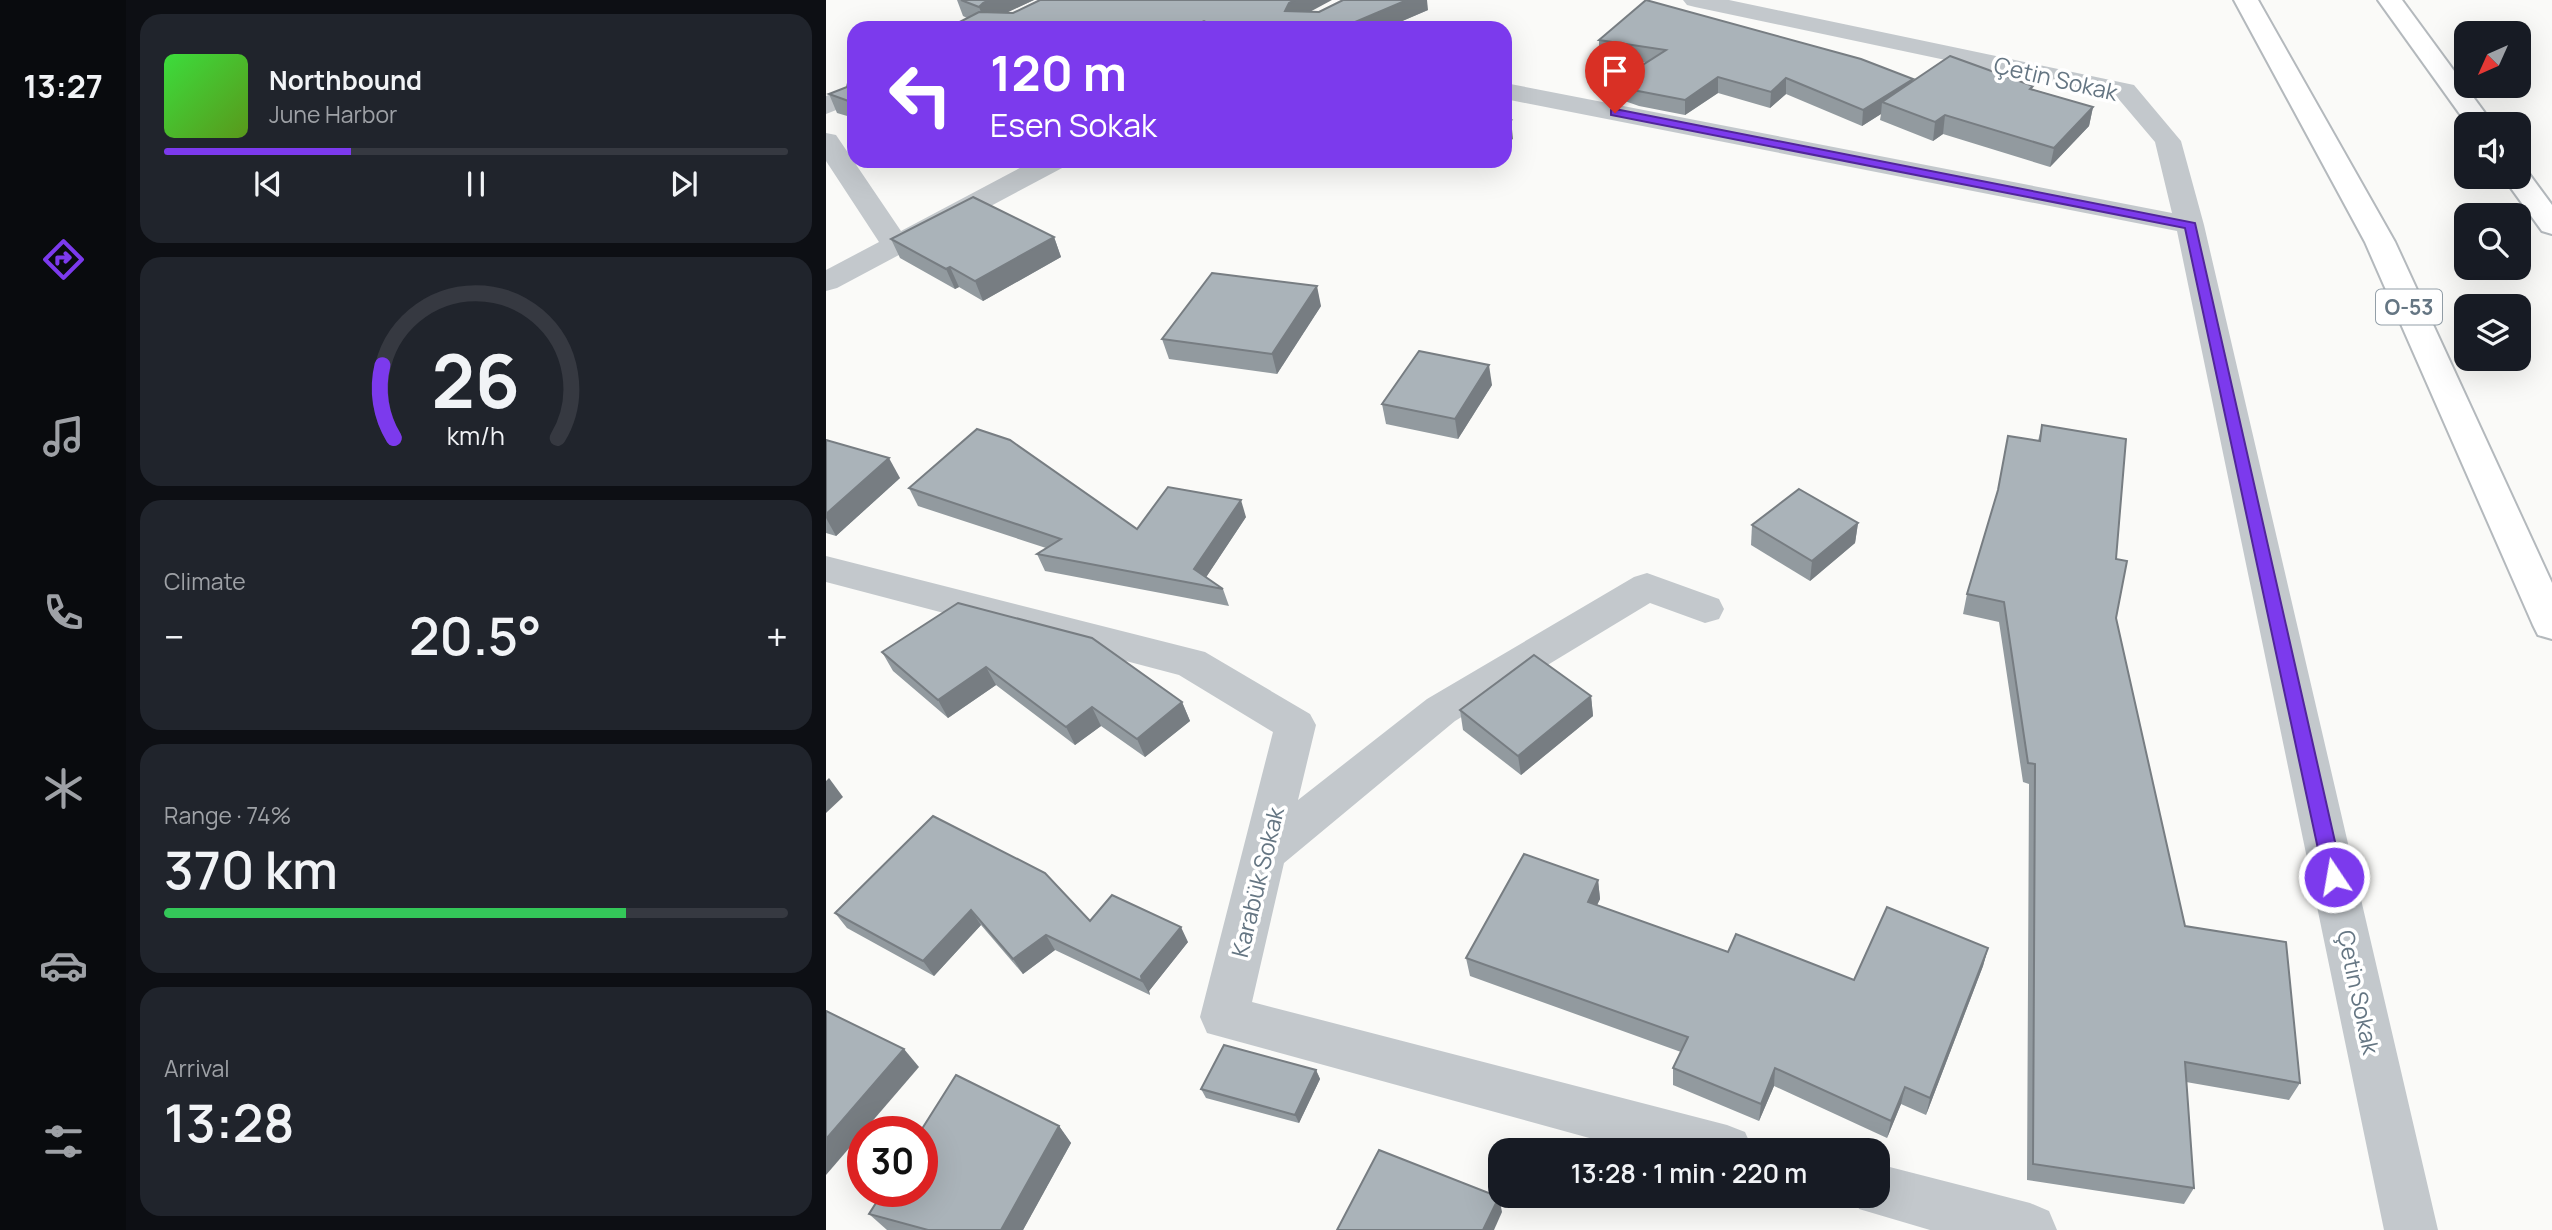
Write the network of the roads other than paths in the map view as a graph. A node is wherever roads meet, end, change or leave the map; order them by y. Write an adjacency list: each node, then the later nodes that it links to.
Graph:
1 (1695, 0): 11 (street, Çetin Sokak)
2 (2246, 0): 17 (highway, O-53)
3 (2390, 0): 7 (highway)
4 (1512, 92): 11 (street)
5 (847, 96): 6 (street)
6 (826, 106)
7 (2471, 112)
8 (826, 141): 13 (street)
9 (1041, 168): 13 (street)
10 (2526, 189): 12 (highway)
11 (2190, 225): 22 (street, Çetin Sokak)
12 (2552, 225)
13 (896, 245): 14 (street)
14 (826, 282)
15 (826, 569): 18 (street, Karabük Sokak)
16 (1705, 609): 18 (street)
17 (2552, 625)
18 (1264, 853): 19 (street, Karabük Sokak)
19 (1682, 1138)
20 (1890, 1193): 21 (street)
21 (2030, 1230)
22 (2411, 1230)

